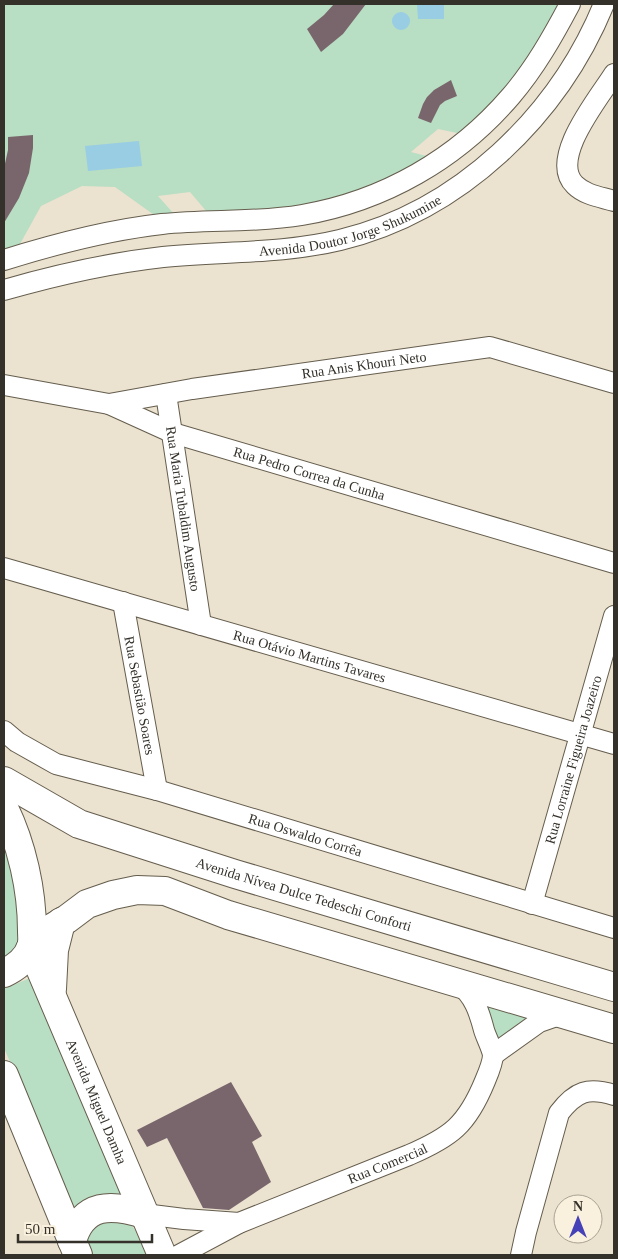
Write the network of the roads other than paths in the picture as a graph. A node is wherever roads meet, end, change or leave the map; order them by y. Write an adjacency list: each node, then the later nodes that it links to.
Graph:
1 (570, 4): 4 (street, Avenida Doutor Jorge Shukumine)
2 (604, 4): 6 (street, Avenida Doutor Jorge Shukumine)
3 (614, 74): 5 (street)
4 (384, 192): 6 (street); 7 (street, Avenida Doutor Jorge Shukumine)
5 (614, 201)
6 (398, 220): 9 (street, Avenida Doutor Jorge Shukumine)
7 (91, 236): 8 (street, Avenida Doutor Jorge Shukumine); 9 (street)
8 (4, 260)
9 (96, 267): 10 (street, Avenida Doutor Jorge Shukumine)
10 (4, 290)
11 (614, 383): 13 (street, Rua Anis Khouri Neto)
12 (4, 385): 14 (street, Rua Pedro Correa da Cunha)
13 (166, 394): 14 (street, Rua Anis Khouri Neto); 15 (street, Rua Maria Tubaldim Augusto)
14 (108, 404): 15 (street, Rua Pedro Correa da Cunha)
15 (173, 433): 16 (street, Rua Pedro Correa da Cunha); 20 (street, Rua Maria Tubaldim Augusto)
16 (614, 563)
17 (4, 568): 18 (street, Rua Otávio Martins Tavares)
18 (123, 602): 20 (street, Rua Otávio Martins Tavares); 25 (street, Rua Sebastião Soares)
19 (614, 616): 22 (street, Rua Lorraine Figueira Joazeiro)
20 (201, 625): 22 (street, Rua Otávio Martins Tavares)
21 (4, 730): 25 (street, Rua Oswaldo Corrêa)
22 (581, 734): 23 (street, Rua Otávio Martins Tavares); 27 (street, Rua Lorraine Figueira Joazeiro)
23 (614, 744)
24 (4, 781): 33 (main road, Avenida Nívea Dulce Tedeschi Conforti)
25 (156, 790): 27 (street, Rua Oswaldo Corrêa)
26 (4, 808): 30 (main road)
27 (532, 904): 29 (street, Rua Oswaldo Corrêa)
28 (61, 922): 30 (main road); 32 (main road); 34 (main road)
29 (614, 928)
30 (31, 943): 31 (main road); 34 (main road, Avenida Miguel Damha)
31 (4, 973)
32 (458, 984): 35 (main road); 37 (street)
33 (614, 987)
34 (51, 993): 40 (main road, Avenida Miguel Damha)
35 (562, 1014): 36 (main road); 37 (street)
36 (614, 1029)
37 (493, 1056): 41 (street, Rua Comercial)
38 (4, 1075): 42 (main road)
39 (614, 1095): 45 (street)
40 (144, 1214): 41 (street, Rua Comercial); 42 (main road); 43 (main road, Avenida Miguel Damha)
41 (239, 1223): 44 (street, Rua Comercial)
42 (75, 1248)
43 (162, 1255)
44 (179, 1255)
45 (521, 1255)

